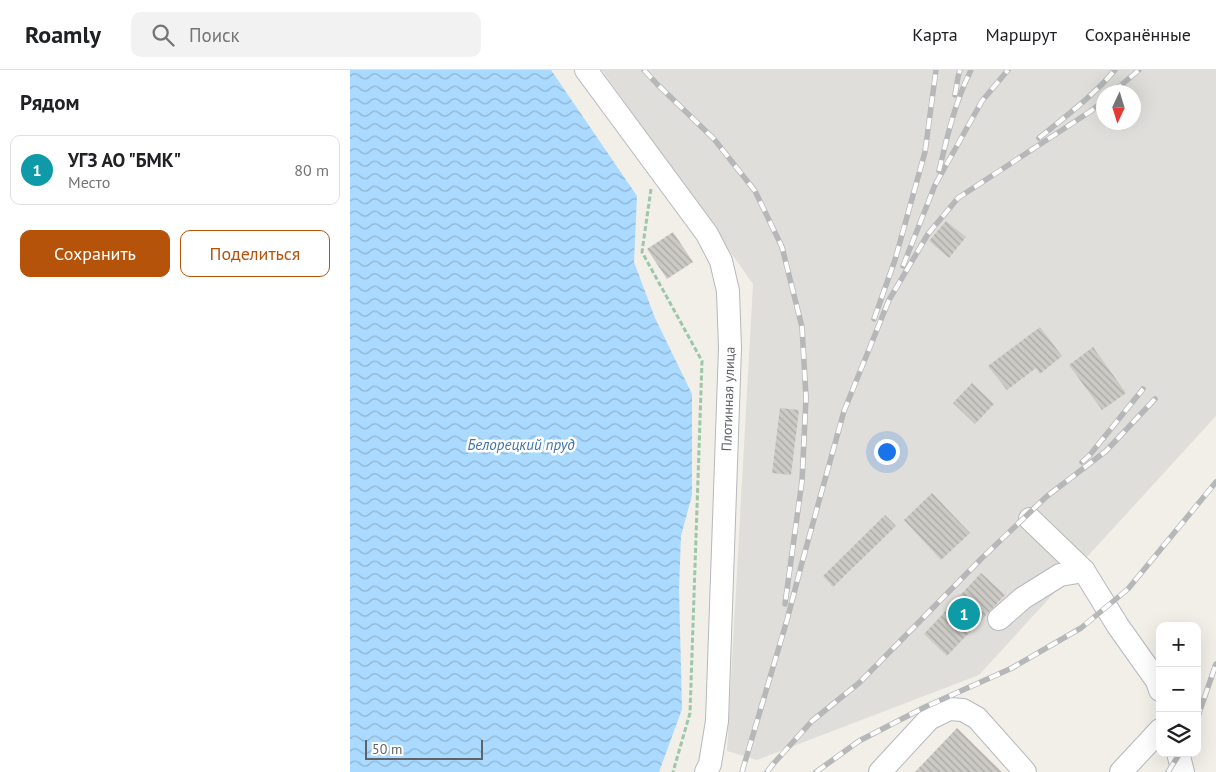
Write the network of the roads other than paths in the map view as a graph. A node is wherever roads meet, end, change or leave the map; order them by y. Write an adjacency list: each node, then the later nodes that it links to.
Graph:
1 (586, 70): 8 (street, Плотинная улица)
2 (1030, 520): 3 (street)
3 (1084, 571): 4 (street); 5 (street)
4 (999, 620)
5 (1156, 680)
6 (1156, 734): 11 (street)
7 (1179, 757): 12 (street)
8 (706, 772)
9 (880, 772): 10 (street)
10 (1025, 772)
11 (1121, 772)
12 (1182, 772)

